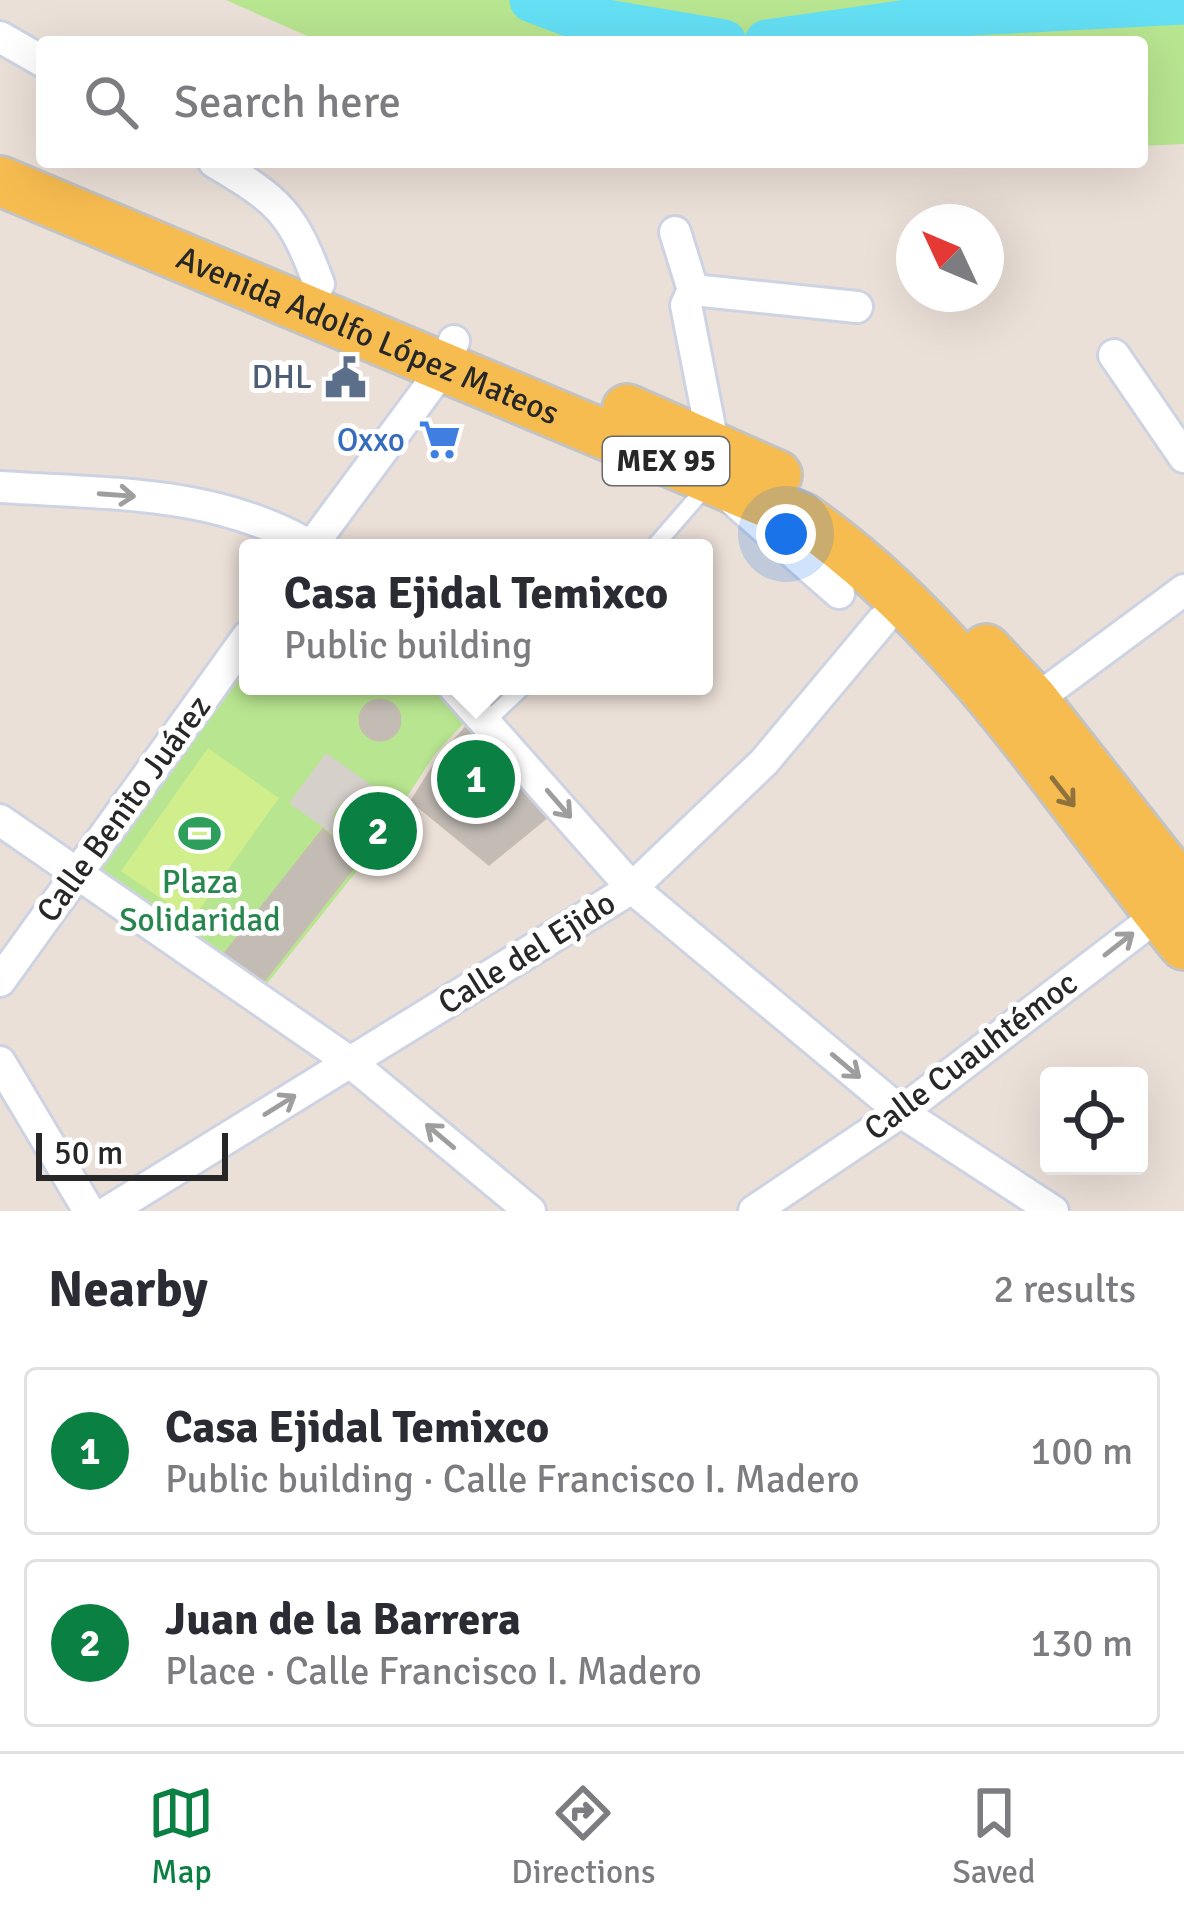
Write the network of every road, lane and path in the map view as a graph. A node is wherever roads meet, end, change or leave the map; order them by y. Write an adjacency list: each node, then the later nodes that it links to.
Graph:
1 (0, 37): 2 (street)
2 (36, 58)
3 (0, 151): 4 (main road, Avenida Adolfo López Mateos / MEX 95)
4 (36, 166)
5 (41, 168): 9 (main road, Avenida Adolfo López Mateos / MEX 95)
6 (224, 168): 9 (street)
7 (0, 181): 12 (main road, Avenida Adolfo López Mateos / MEX 95)
8 (676, 232): 10 (street)
9 (319, 284): 12 (main road, Avenida Adolfo López Mateos / MEX 95)
10 (693, 290): 11 (street); 15 (street)
11 (857, 307)
12 (449, 354): 15 (main road, Avenida Adolfo López Mateos / MEX 95); 18 (street)
13 (1114, 356): 14 (street)
14 (1184, 457)
15 (713, 462): 19 (lane); 21 (street); 26 (main road, Avenida Adolfo López Mateos / MEX 95)
16 (0, 488): 17 (street, one-way to 17)
17 (296, 539)
18 (318, 539)
19 (659, 539)
20 (1184, 590): 26 (street)
21 (838, 592)
22 (882, 622): 30 (street, Calle del Ejido)
23 (239, 649): 29 (street, Calle Benito Juárez)
24 (461, 695): 27 (street)
25 (514, 695): 27 (lane)
26 (1021, 710): 31 (main road, Avenida Adolfo López Mateos / MEX 95)
27 (486, 722): 30 (street, one-way to 30)
28 (0, 820): 29 (street)
29 (79, 872): 32 (street, Calle Benito Juárez); 34 (street)
30 (632, 888): 34 (street, Calle del Ejido); 35 (street, one-way to 35)
31 (1178, 911): 35 (street, Calle Cuauhtémoc, one-way to 31)
32 (0, 981)
33 (0, 1062): 37 (street)
34 (350, 1062): 38 (street, Calle del Ejido, one-way to 34); 39 (street, one-way to 34)
35 (901, 1112): 36 (street, Calle Cuauhtémoc); 40 (street)
36 (777, 1206)
37 (89, 1211)
38 (109, 1211)
39 (530, 1211)
40 (1053, 1211)

